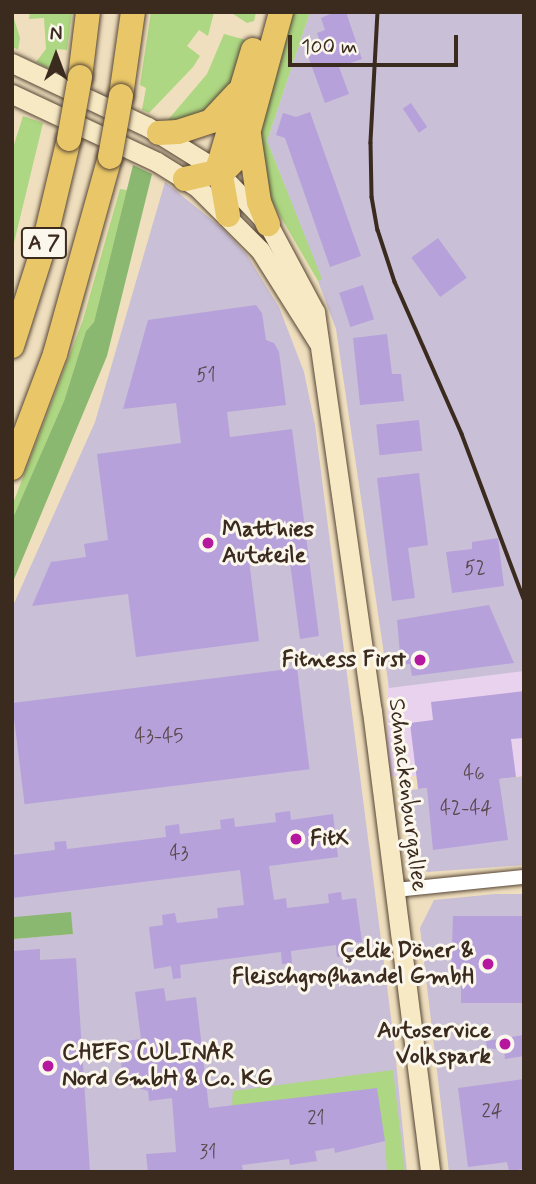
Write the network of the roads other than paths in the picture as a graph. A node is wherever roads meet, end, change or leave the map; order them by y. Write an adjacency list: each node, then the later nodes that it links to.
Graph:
1 (88, 12): 15 (highway, A 7, bridge)
2 (133, 12): 16 (highway, A 7, bridge)
3 (264, 12): 6 (highway)
4 (281, 12): 9 (highway)
5 (12, 63): 8 (main road, Schnackenburgallee)
6 (243, 83): 8 (highway); 10 (highway)
7 (12, 94): 11 (main road, Schnackenburgallee)
8 (159, 133): 10 (main road, Schnackenburgallee)
9 (249, 135): 10 (highway); 13 (highway)
10 (219, 173): 11 (highway); 12 (highway); 13 (main road, Schnackenburgallee)
11 (185, 179): 12 (main road, Schnackenburgallee)
12 (229, 215): 14 (main road, Schnackenburgallee)
13 (268, 224): 14 (main road, Schnackenburgallee)
14 (317, 342): 18 (main road, Schnackenburgallee)
15 (12, 346)
16 (12, 468)
17 (524, 877): 18 (street)
18 (395, 890): 19 (main road, Schnackenburgallee)
19 (429, 1172)

